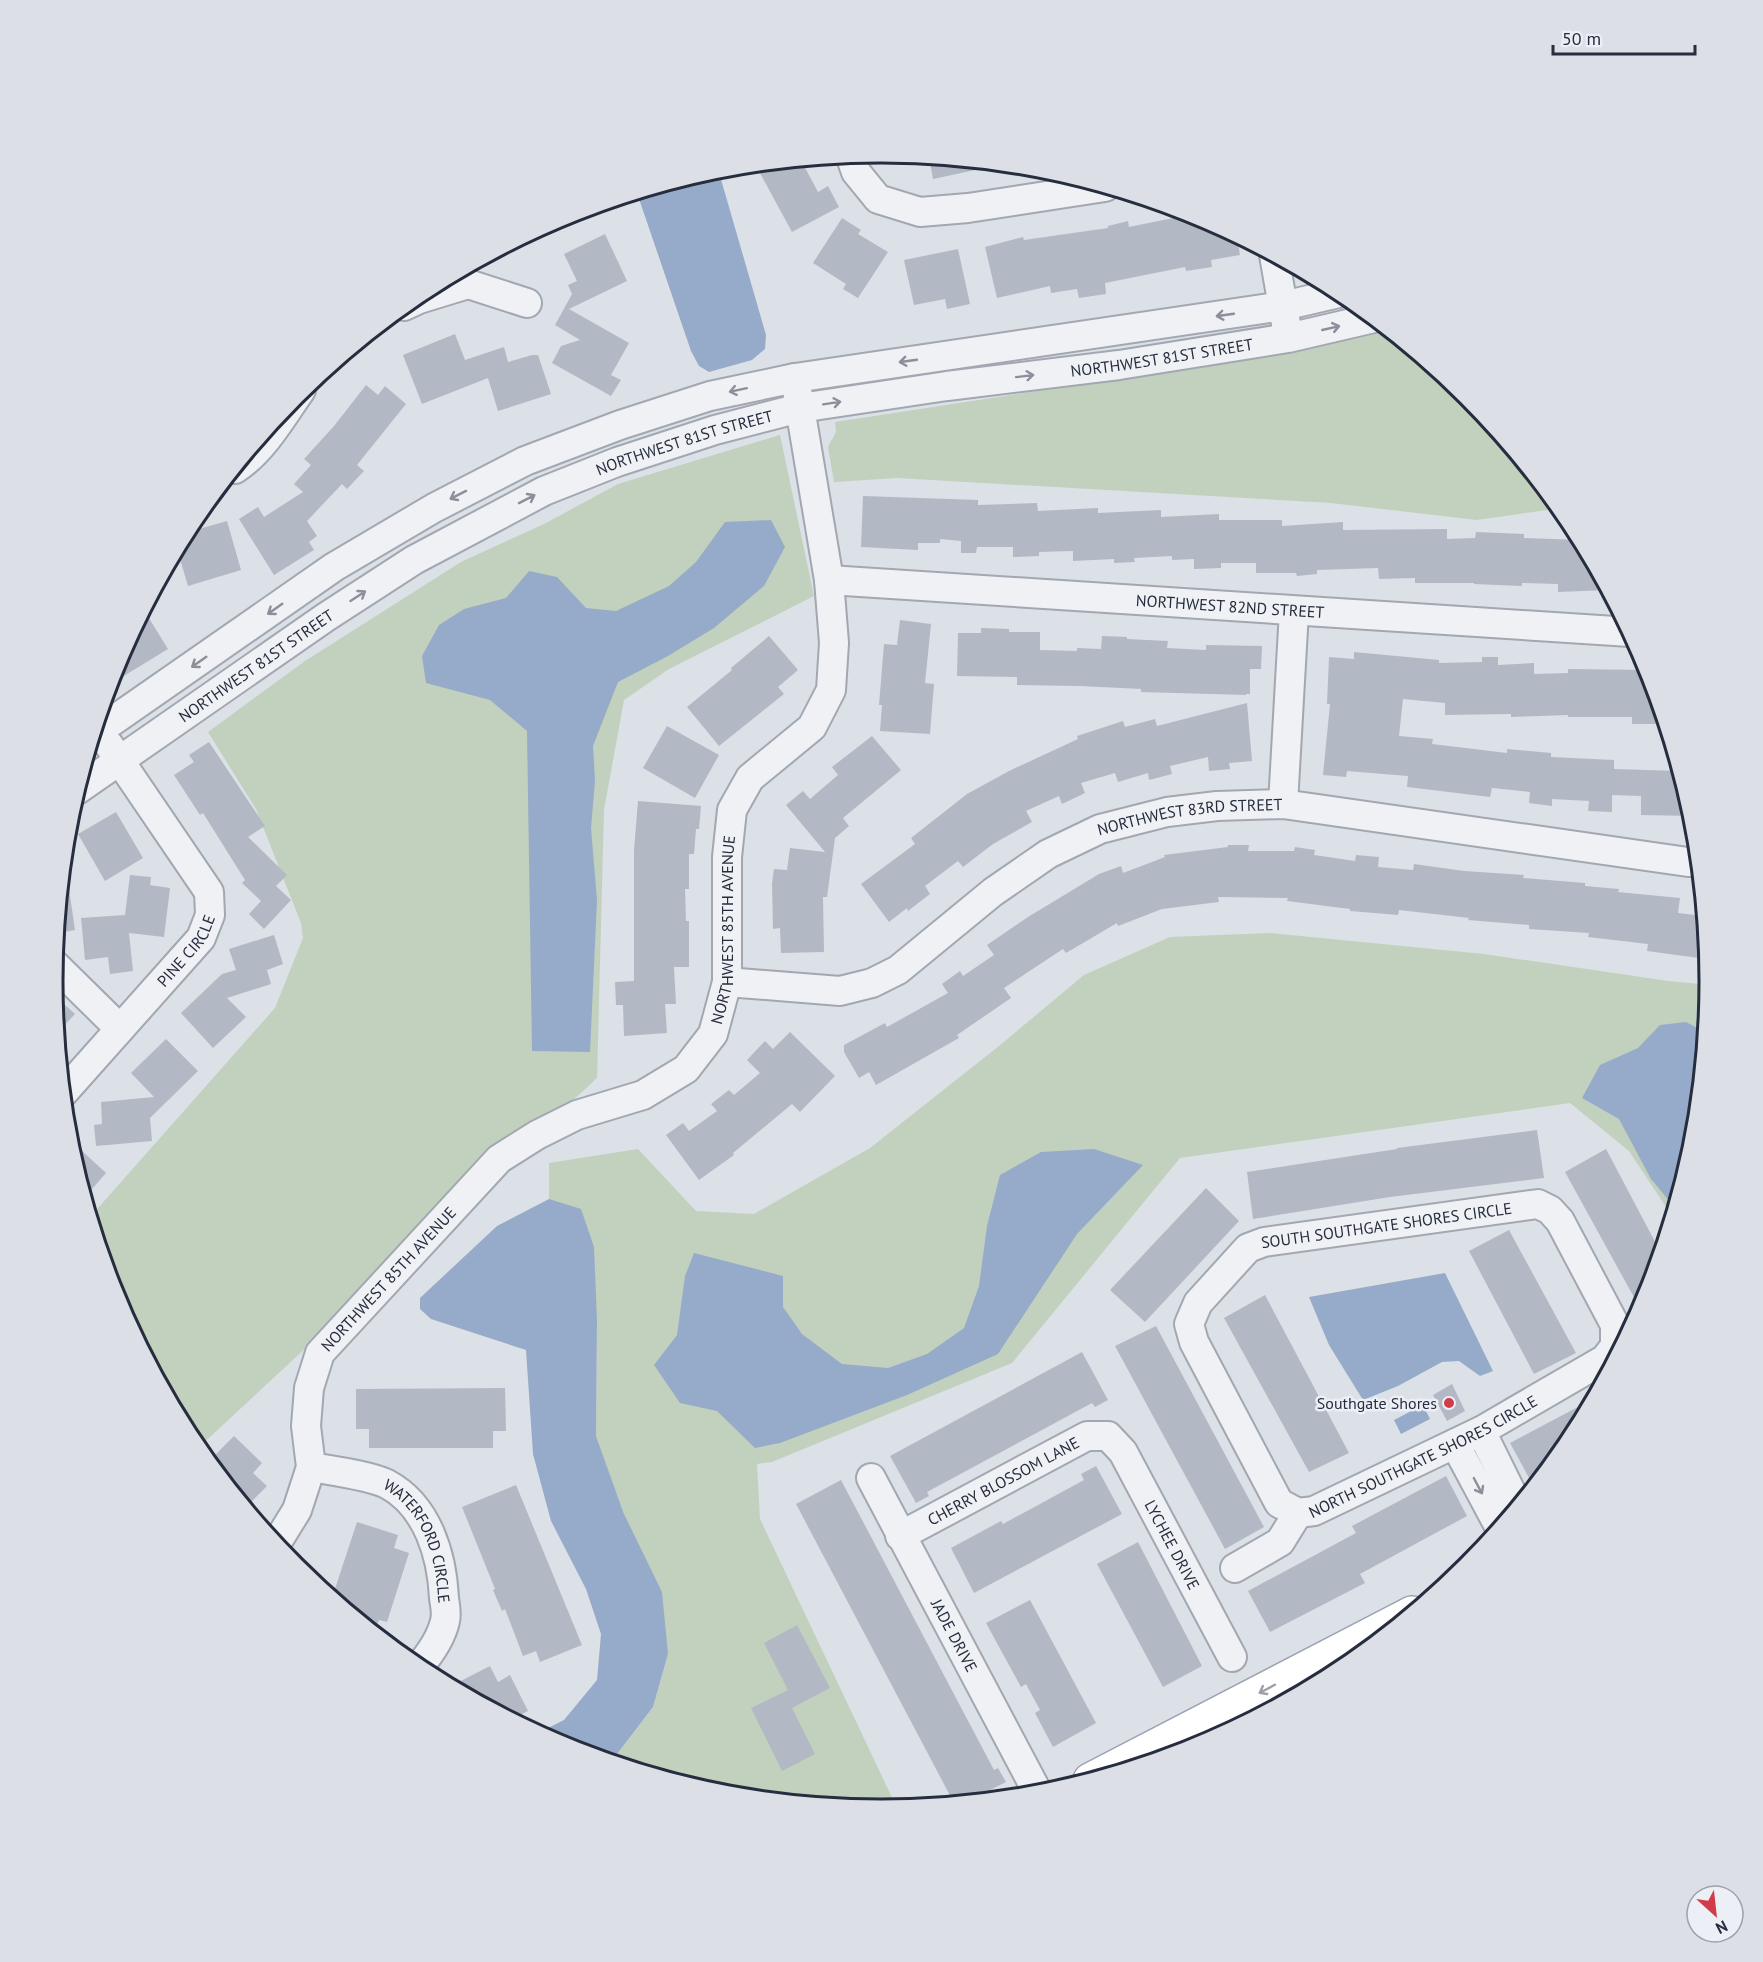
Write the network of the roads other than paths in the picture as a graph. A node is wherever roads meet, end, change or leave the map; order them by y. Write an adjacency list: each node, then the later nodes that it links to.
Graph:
1 (853, 163): 2 (street)
2 (1090, 189)
3 (1275, 264): 7 (street)
4 (438, 293): 6 (street)
5 (1328, 295): 7 (street, NORTHWEST 81ST STREET)
6 (527, 303)
7 (1282, 306): 9 (street); 10 (street, NORTHWEST 81ST STREET, one-way to 10)
8 (1364, 320): 9 (street, NORTHWEST 81ST STREET, one-way to 8)
9 (1288, 338): 11 (street, NORTHWEST 81ST STREET, one-way to 9)
10 (795, 378): 11 (street, NORTHWEST 85TH AVENUE); 15 (street, NORTHWEST 81ST STREET, one-way to 15)
11 (800, 408): 12 (street, NORTHWEST 85TH AVENUE); 17 (street, NORTHWEST 81ST STREET, one-way to 11)
12 (829, 580): 13 (street, NORTHWEST 82ND STREET); 22 (street, NORTHWEST 85TH AVENUE)
13 (1294, 611): 14 (street, NORTHWEST 82ND STREET); 19 (street)
14 (1622, 631)
15 (103, 727)
16 (101, 736): 17 (street, PINE CIRCLE)
17 (120, 761): 18 (street, NORTHWEST 81ST STREET); 23 (street, PINE CIRCLE)
18 (88, 783)
19 (1283, 804): 20 (street, NORTHWEST 83RD STREET); 22 (street, NORTHWEST 83RD STREET)
20 (1691, 862)
21 (63, 973): 23 (street)
22 (727, 982): 30 (street, NORTHWEST 85TH AVENUE)
23 (120, 1029): 24 (street, PINE CIRCLE)
24 (70, 1085)
25 (1617, 1341): 33 (street, SOUTH SOUTHGATE SHORES CIRCLE)
26 (1609, 1355): 27 (street, NORTH SOUTHGATE SHORES CIRCLE)
27 (1480, 1431): 29 (street, NORTH SOUTHGATE SHORES CIRCLE); 32 (street)
28 (1108, 1436): 36 (street, CHERRY BLOSSOM LANE); 39 (street, LYCHEE DRIVE)
29 (1455, 1444): 33 (street, NORTH SOUTHGATE SHORES CIRCLE); 34 (street, one-way to 34)
30 (311, 1467): 35 (street); 40 (street, WATERFORD CIRCLE)
31 (870, 1478): 36 (street, JADE DRIVE)
32 (1515, 1499)
33 (1298, 1513): 37 (street, NORTH SOUTHGATE SHORES CIRCLE)
34 (1497, 1522)
35 (281, 1536)
36 (900, 1536): 42 (street, JADE DRIVE)
37 (1235, 1568)
38 (1381, 1629): 41 (main road, one-way to 41)
39 (1232, 1657)
40 (425, 1660)
41 (1124, 1763)
42 (1034, 1785)

